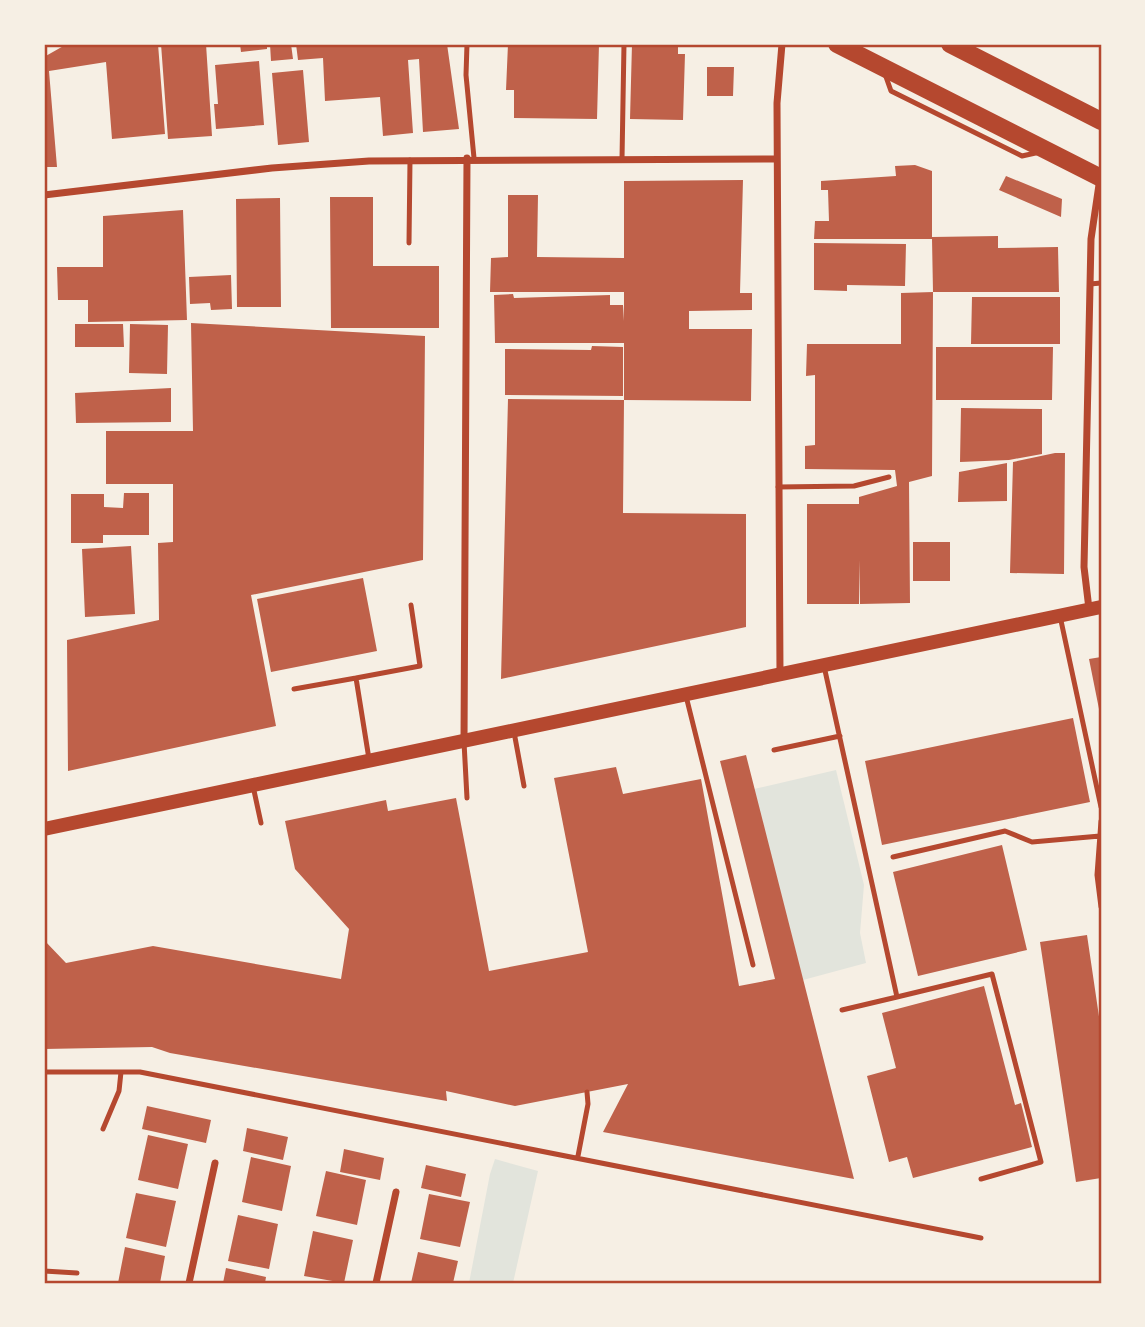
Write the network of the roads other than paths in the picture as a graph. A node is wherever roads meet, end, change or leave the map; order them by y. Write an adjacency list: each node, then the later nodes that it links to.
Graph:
1 (467, 44): 7 (lane)
2 (624, 44): 8 (lane)
3 (782, 44): 9 (street)
4 (837, 44): 11 (main road)
5 (950, 44): 6 (main road)
6 (1101, 121)
7 (470, 158): 8 (street); 10 (street); 28 (street)
8 (622, 159): 9 (street)
9 (776, 159): 17 (street)
10 (410, 160): 12 (street); 13 (lane)
11 (1101, 178): 15 (street)
12 (44, 195)
13 (409, 243)
14 (1101, 283): 15 (lane)
15 (1090, 284): 19 (street)
16 (889, 477): 17 (lane)
17 (778, 487): 22 (street)
18 (411, 605): 23 (lane)
19 (1095, 609): 20 (main road)
20 (1060, 616): 21 (main road); 34 (lane)
21 (824, 666): 22 (main road); 27 (lane)
22 (780, 675): 25 (main road)
23 (356, 678): 24 (lane); 30 (lane)
24 (294, 689)
25 (686, 695): 26 (main road); 41 (lane)
26 (514, 732): 28 (main road); 32 (lane)
27 (840, 736): 29 (lane); 42 (lane)
28 (464, 742): 30 (main road); 33 (lane)
29 (774, 750)
30 (369, 762): 31 (main road)
31 (253, 786): 36 (lane); 37 (main road)
32 (524, 786)
33 (467, 798)
34 (1101, 807)
35 (1101, 821): 38 (lane)
36 (261, 823)
37 (44, 829)
38 (1100, 836): 39 (lane); 40 (lane)
39 (893, 857)
40 (1101, 907)
41 (753, 965)
42 (897, 997): 43 (lane); 50 (lane)
43 (842, 1010)
44 (44, 1072): 45 (lane)
45 (121, 1072): 47 (lane); 48 (lane)
46 (587, 1092): 48 (lane)
47 (103, 1129)
48 (578, 1156): 52 (lane)
49 (215, 1163): 55 (street)
50 (981, 1180)
51 (396, 1192): 56 (street)
52 (981, 1238)
53 (44, 1270): 54 (lane)
54 (77, 1273)
55 (189, 1283)
56 (376, 1283)

